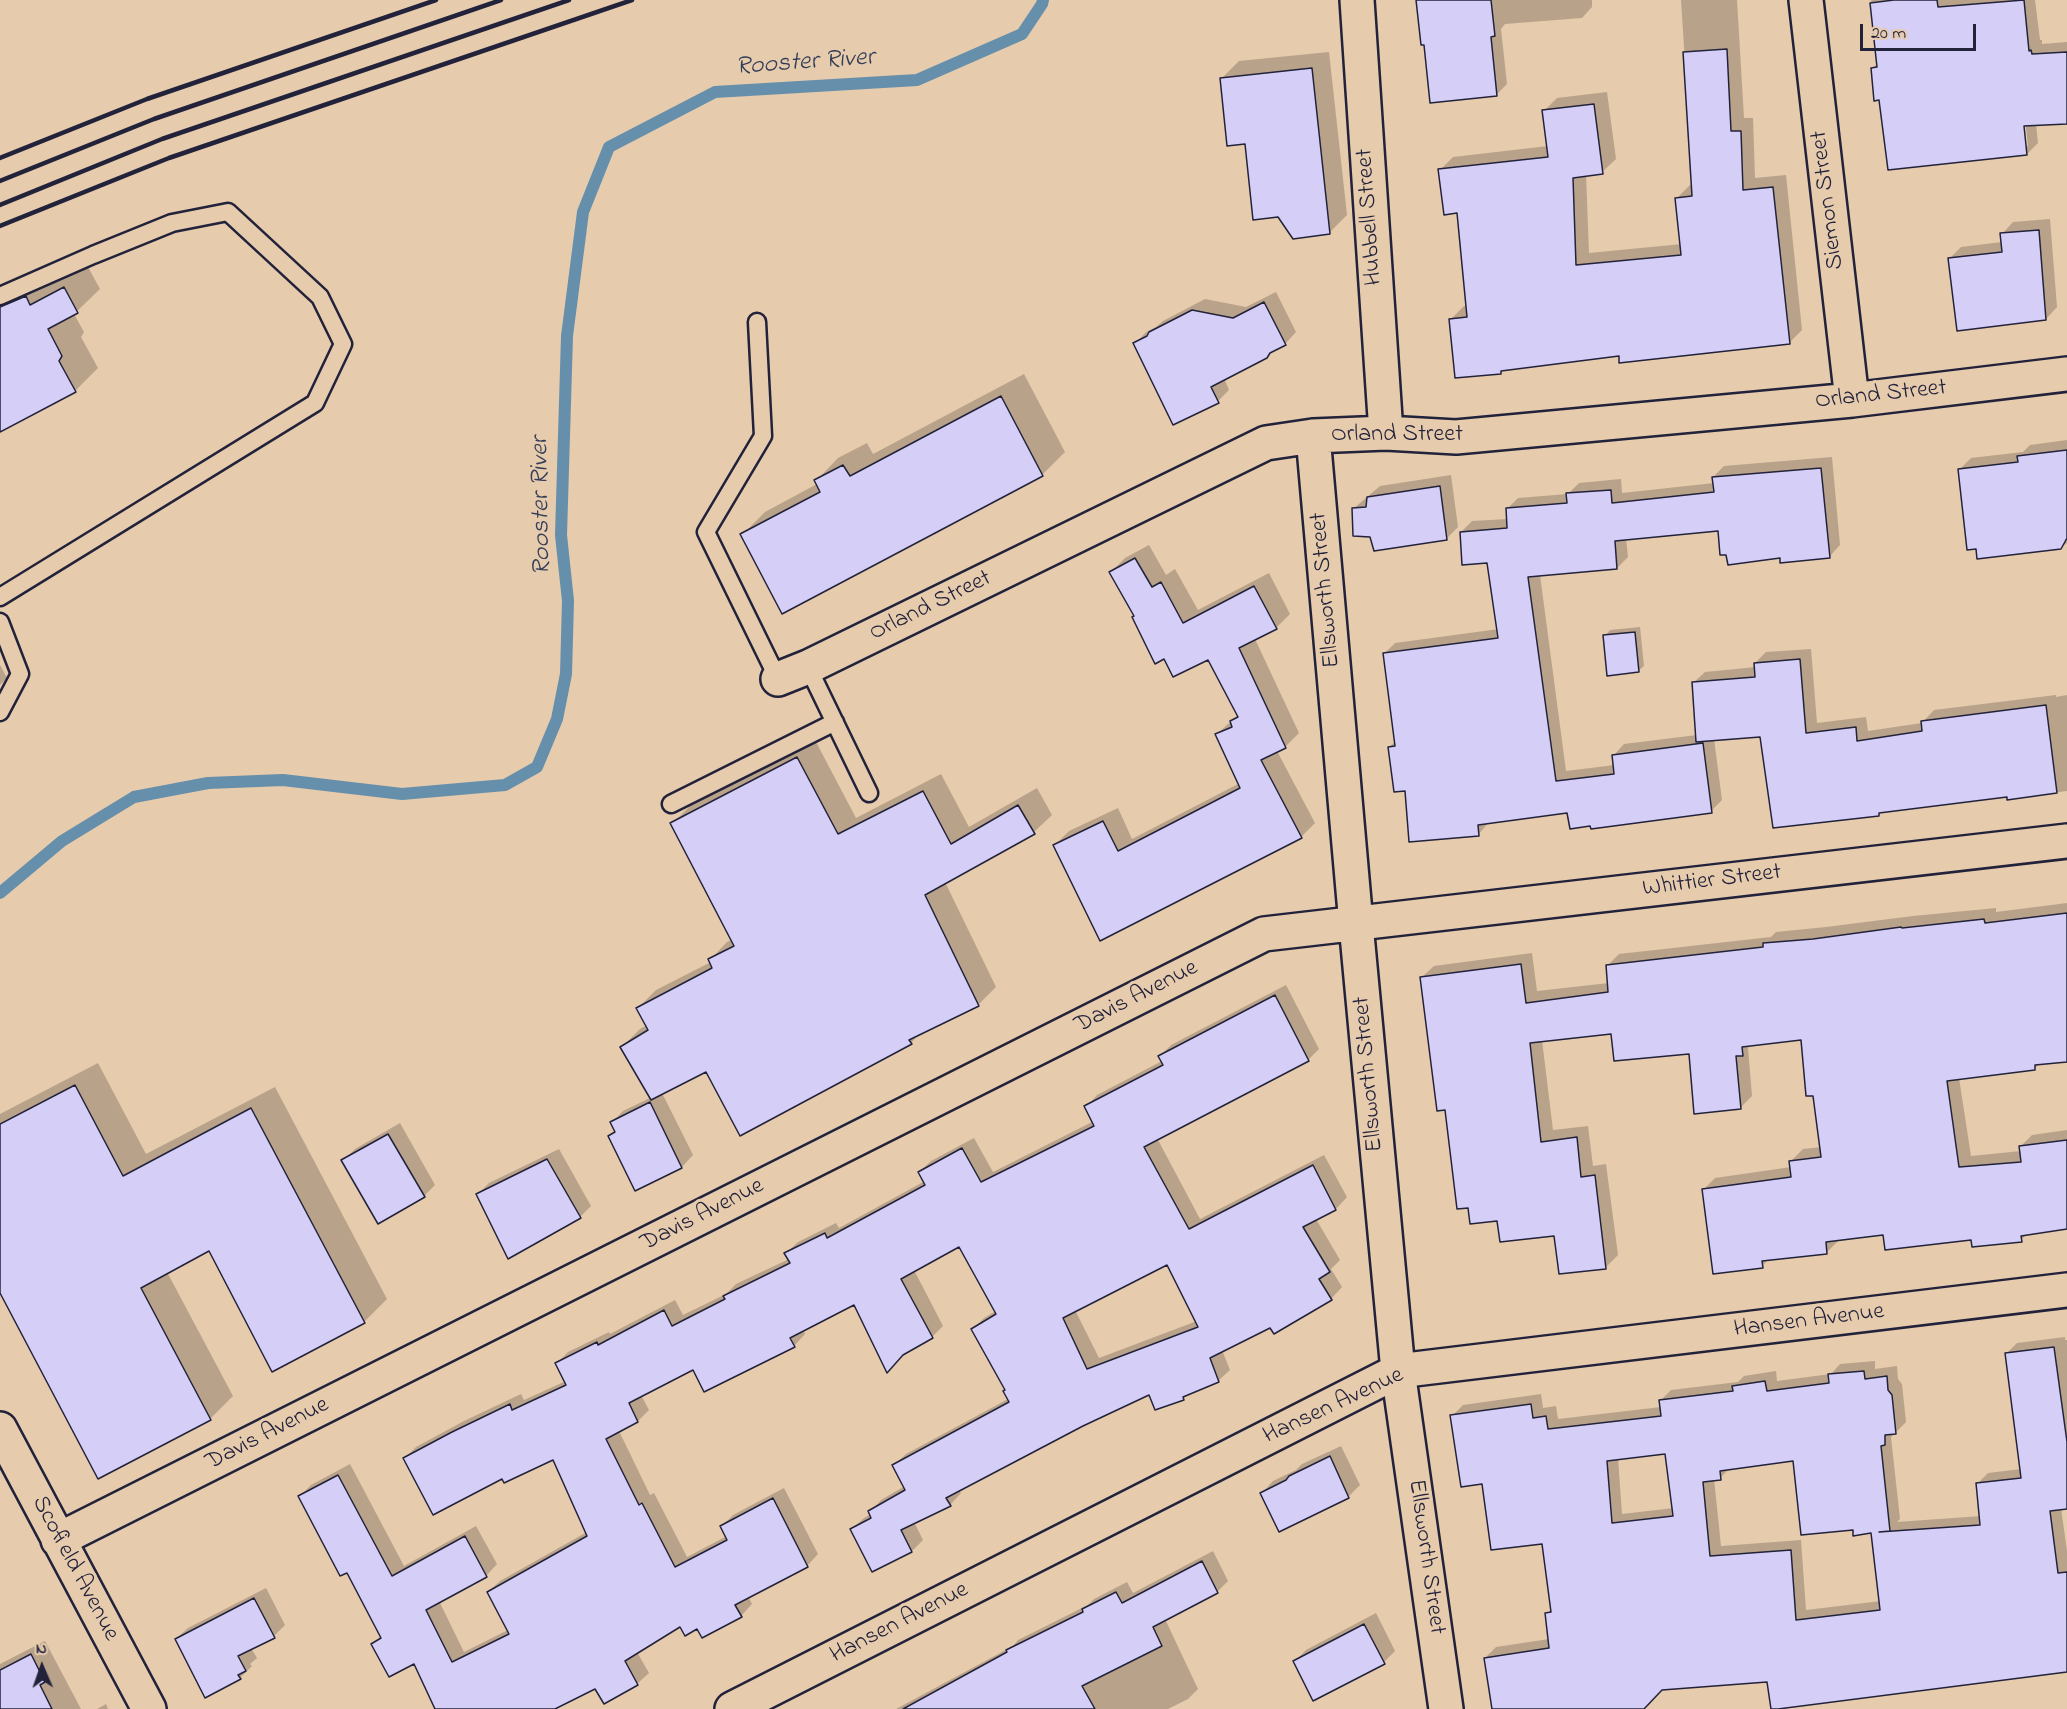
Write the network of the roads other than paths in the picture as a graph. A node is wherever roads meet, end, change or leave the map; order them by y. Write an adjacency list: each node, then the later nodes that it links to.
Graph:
1 (1357, 0): 7 (street, Hubbell Street)
2 (1806, 0): 6 (street, Siemon Street)
3 (0, 296): 9 (lane)
4 (757, 322): 12 (lane)
5 (2067, 374): 6 (street, Orland Street)
6 (1852, 400): 7 (street, Orland Street)
7 (1386, 433): 8 (street, Orland Street)
8 (1313, 436): 11 (street, Orland Street); 18 (street, Ellsworth Street)
9 (0, 597)
10 (0, 622): 13 (lane)
11 (808, 667): 12 (street, Orland Street); 14 (lane)
12 (777, 679)
13 (0, 712)
14 (835, 722): 15 (lane); 16 (lane)
15 (869, 792)
16 (671, 804)
17 (2067, 841): 18 (street, Whittier Street)
18 (1356, 924): 20 (street, Ellsworth Street); 22 (street, Davis Avenue)
19 (2067, 1290): 20 (street, Hansen Avenue)
20 (1398, 1371): 24 (street, Hansen Avenue); 25 (street, Ellsworth Street)
21 (0, 1429): 22 (street, Scofield Avenue)
22 (58, 1540): 23 (street, Scofield Avenue)
23 (149, 1709)
24 (732, 1709)
25 (1446, 1709)

